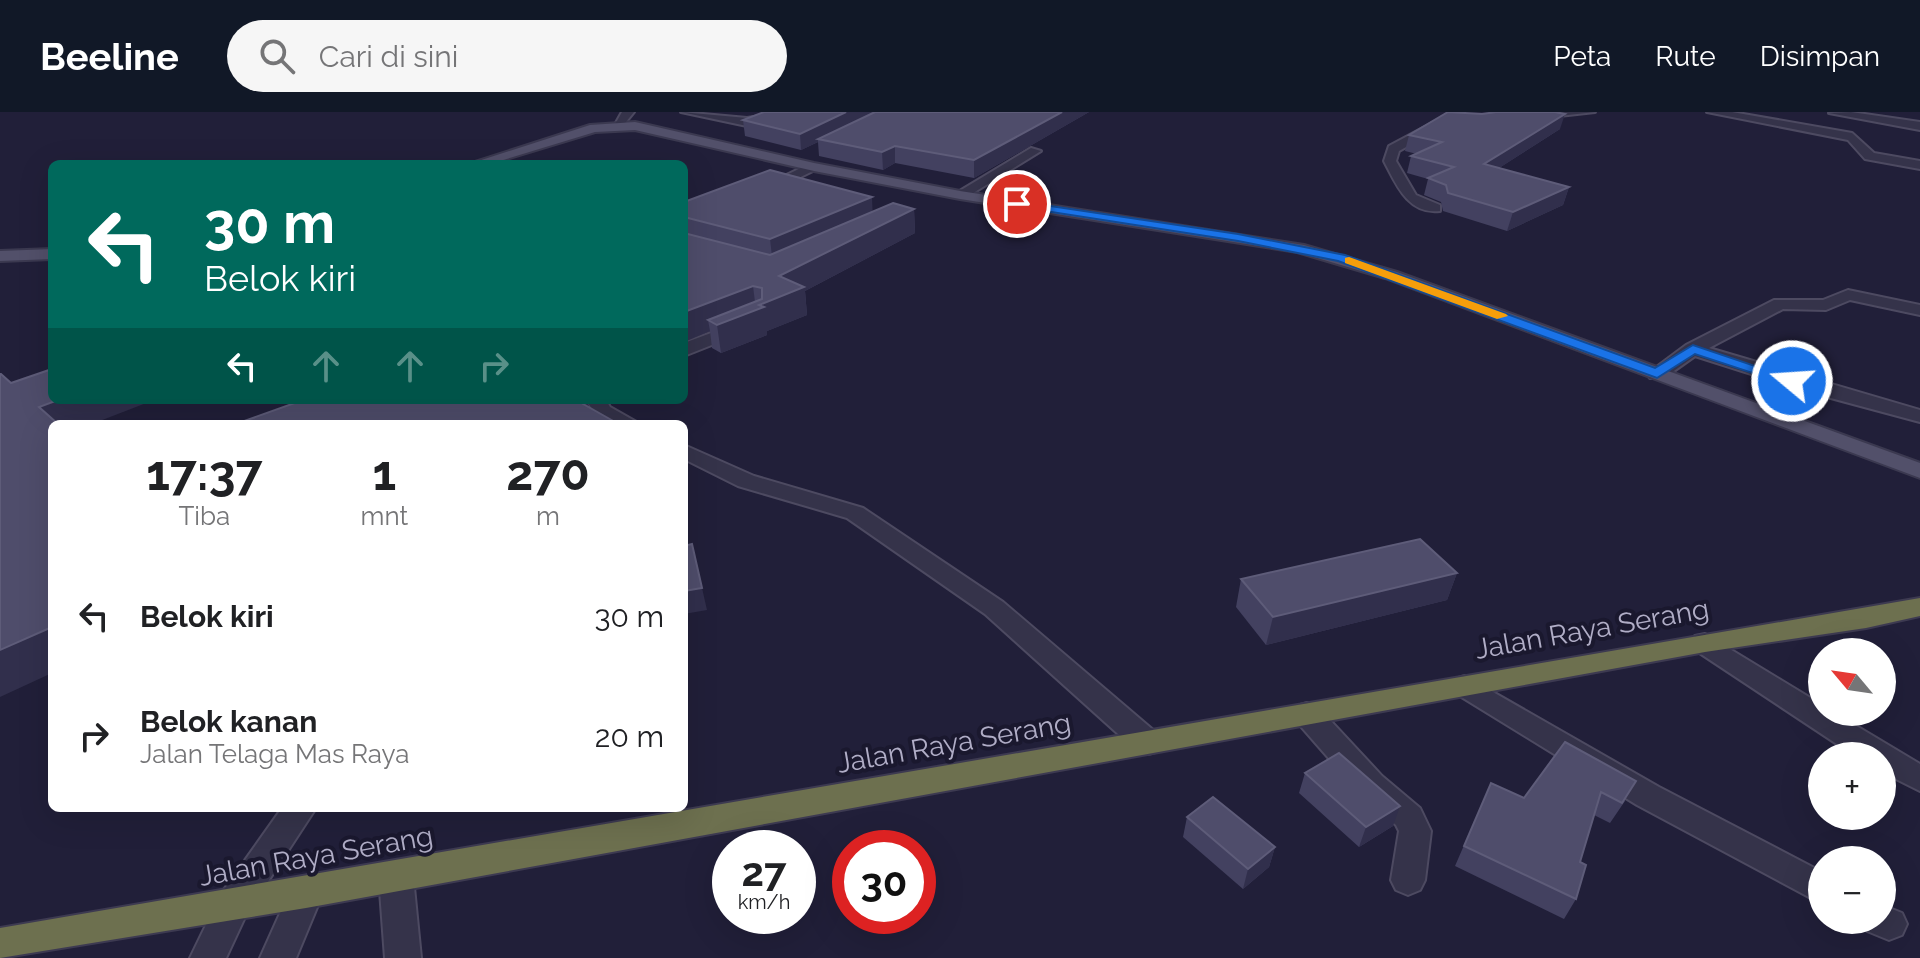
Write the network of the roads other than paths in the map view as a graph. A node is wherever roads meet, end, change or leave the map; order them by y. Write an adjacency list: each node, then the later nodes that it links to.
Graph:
1 (687, 112): 2 (street)
2 (784, 112)
3 (1589, 112): 6 (street)
4 (1713, 112): 14 (street)
5 (1835, 113): 9 (street)
6 (1525, 117)
7 (622, 118): 12 (main road); 13 (main road)
8 (1453, 121): 20 (street)
9 (1920, 126)
10 (816, 149): 13 (street)
11 (1035, 151): 19 (street)
12 (488, 160)
13 (790, 162): 15 (main road)
14 (1920, 165)
15 (814, 167): 16 (street); 19 (main road)
16 (776, 185): 17 (street); 18 (street)
17 (804, 191)
18 (750, 195)
19 (960, 195): 27 (main road)
20 (1435, 208)
21 (48, 254): 22 (main road)
22 (0, 256)
23 (1920, 310): 26 (street)
24 (757, 321): 25 (street)
25 (688, 348)
26 (1693, 349): 27 (street); 29 (street)
27 (1657, 374): 32 (main road)
28 (599, 404): 30 (street)
29 (1920, 416)
30 (622, 420)
31 (688, 453): 38 (street)
32 (1920, 471)
33 (1920, 607): 34 (highway, Jalan Raya Serang)
34 (1705, 643): 35 (highway, Jalan Raya Serang); 37 (street)
35 (1465, 686): 36 (highway, Jalan Raya Serang); 44 (street)
36 (1307, 714): 38 (highway, Jalan Raya Serang); 43 (street)
37 (1857, 742)
38 (1148, 743): 42 (highway, Jalan Raya Serang)
39 (1896, 766): 40 (street)
40 (1920, 779)
41 (297, 812): 46 (street)
42 (396, 877): 45 (highway, Jalan Raya Serang); 50 (street)
43 (1408, 880)
44 (1808, 882)
45 (306, 893): 46 (highway, Jalan Raya Serang); 49 (street)
46 (233, 905): 47 (highway, Jalan Raya Serang); 48 (street)
47 (0, 944)
48 (208, 958)
49 (278, 958)
50 (403, 958)

